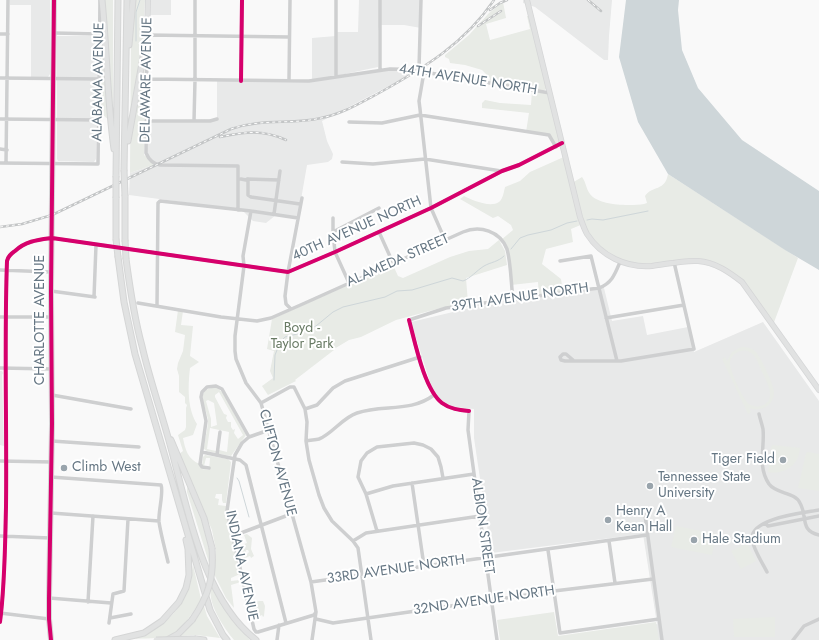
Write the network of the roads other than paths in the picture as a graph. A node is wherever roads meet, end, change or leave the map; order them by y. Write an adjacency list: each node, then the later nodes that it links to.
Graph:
1 (8, 0): 17 (street)
2 (54, 0): 15 (main road, CHARLOTTE AVENUE)
3 (101, 0): 18 (street, ALABAMA AVENUE); 56 (highway)
4 (118, 0): 56 (highway)
5 (127, 0): 23 (highway)
6 (133, 0): 23 (highway)
7 (148, 0): 19 (main road, DELAWARE AVENUE)
8 (195, 0): 20 (street)
9 (242, 0): 21 (street)
10 (290, 0): 22 (street)
11 (336, 0): 27 (street)
12 (380, 0): 24 (street)
13 (421, 0): 25 (street)
14 (526, 0): 36 (main road)
15 (54, 33): 18 (street); 30 (main road, CHARLOTTE AVENUE)
16 (0, 34): 17 (street)
17 (8, 34): 29 (street)
18 (99, 34): 31 (street, ALABAMA AVENUE)
19 (147, 34): 20 (street); 32 (street, DELAWARE AVENUE); 50 (highway)
20 (195, 36): 21 (street); 33 (street)
21 (242, 36): 22 (street); 35 (street)
22 (289, 36): 34 (street)
23 (126, 63): 50 (highway)
24 (380, 70): 25 (street, 44TH AVENUE NORTH); 27 (street, 44TH AVENUE NORTH)
25 (418, 70): 26 (street, 44TH AVENUE NORTH)
26 (424, 72): 36 (street, 44TH AVENUE NORTH); 37 (street)
27 (336, 77): 34 (street, 44TH AVENUE NORTH)
28 (0, 78): 29 (street)
29 (7, 78): 30 (street); 40 (street)
30 (53, 78): 31 (street); 41 (main road, CHARLOTTE AVENUE)
31 (99, 79): 42 (street, ALABAMA AVENUE)
32 (147, 79): 33 (street, 44TH AVENUE NORTH); 43 (street, DELAWARE AVENUE)
33 (195, 80): 35 (street, 44TH AVENUE NORTH); 44 (street)
34 (289, 80): 35 (street, 44TH AVENUE NORTH)
35 (241, 81)
36 (550, 93): 46 (main road)
37 (420, 115): 45 (street); 47 (street); 51 (street)
38 (0, 119): 40 (street)
39 (217, 119): 44 (street)
40 (7, 120): 41 (street); 49 (street)
41 (53, 120): 42 (street); 55 (main road, CHARLOTTE AVENUE)
42 (99, 120): 55 (street, ALABAMA AVENUE)
43 (146, 121): 44 (street); 59 (street, DELAWARE AVENUE)
44 (194, 121)
45 (349, 122)
46 (562, 143): 47 (street, 40TH AVENUE NORTH); 80 (main road)
47 (556, 147): 58 (street, 40TH AVENUE NORTH)
48 (0, 149): 49 (street)
49 (6, 150): 54 (street)
50 (125, 155): 114 (highway, bridge)
51 (425, 159): 52 (street); 58 (street); 66 (street)
52 (342, 162)
53 (0, 163): 54 (street)
54 (6, 163): 55 (street)
55 (53, 164): 74 (main road, CHARLOTTE AVENUE)
56 (116, 168): 133 (highway, bridge)
57 (280, 171): 61 (street)
58 (502, 171): 66 (street, 40TH AVENUE NORTH)
59 (239, 179): 60 (street); 67 (street)
60 (248, 179): 61 (street); 63 (street)
61 (279, 180): 63 (street)
62 (302, 198): 64 (street)
63 (276, 201): 64 (street); 69 (street)
64 (300, 204): 70 (street)
65 (379, 208): 72 (street)
66 (431, 208): 73 (street, 40TH AVENUE NORTH); 75 (street)
67 (238, 210): 68 (street); 78 (street)
68 (251, 211): 69 (street); 83 (street)
69 (274, 214): 70 (street)
70 (298, 218): 87 (street)
71 (333, 218): 72 (street)
72 (333, 232): 77 (street)
73 (379, 232): 77 (street, 40TH AVENUE NORTH); 82 (street)
74 (52, 238): 76 (street, 40TH AVENUE NORTH); 85 (street, 40TH AVENUE NORTH); 86 (main road, CHARLOTTE AVENUE)
75 (445, 240): 82 (street, ALAMEDA STREET); 91 (street, ALAMEDA STREET)
76 (96, 245): 78 (street, 40TH AVENUE NORTH); 90 (street)
77 (335, 252): 87 (street, 40TH AVENUE NORTH); 88 (street)
78 (158, 253): 83 (street, 40TH AVENUE NORTH); 94 (street)
79 (560, 261): 89 (street)
80 (620, 262): 81 (main road); 89 (street, 39TH AVENUE NORTH)
81 (674, 262): 93 (street); 107 (main road)
82 (393, 263): 88 (street, ALAMEDA STREET)
83 (244, 266): 87 (street, 40TH AVENUE NORTH); 100 (street, CLIFTON AVENUE)
84 (0, 270): 85 (street)
85 (7, 270): 86 (street); 97 (street, 40TH AVENUE NORTH)
86 (51, 272): 90 (main road, CHARLOTTE AVENUE)
87 (288, 272): 95 (street)
88 (350, 283): 95 (street, ALAMEDA STREET)
89 (599, 288): 91 (street, 39TH AVENUE NORTH); 99 (street)
90 (51, 291): 98 (main road, CHARLOTTE AVENUE)
91 (513, 299): 101 (street, 39TH AVENUE NORTH)
92 (138, 303): 94 (street)
93 (684, 305): 99 (street); 103 (street)
94 (157, 306): 100 (street)
95 (291, 309): 100 (street, ALAMEDA STREET)
96 (0, 317): 97 (street)
97 (6, 317): 98 (street); 105 (street, 40TH AVENUE NORTH)
98 (51, 317): 106 (main road, CHARLOTTE AVENUE)
99 (606, 318): 103 (street)
100 (237, 319): 110 (street, CLIFTON AVENUE)
101 (420, 357): 109 (street); 112 (street)
102 (573, 360): 103 (street)
103 (617, 361)
104 (0, 368): 105 (street)
105 (6, 368): 106 (street); 125 (street, 40TH AVENUE NORTH)
106 (52, 369): 108 (main road, CHARLOTTE AVENUE)
107 (819, 390)
108 (52, 395): 111 (street); 118 (main road, CHARLOTTE AVENUE)
109 (434, 395): 119 (street); 128 (street, ALBION STREET)
110 (261, 403): 112 (street); 115 (street, CLIFTON AVENUE)
111 (131, 409)
112 (305, 409): 119 (street)
113 (759, 414): 136 (street)
114 (163, 423): 187 (highway, bridge); 190 (highway)
115 (269, 430): 117 (street); 137 (street, CLIFTON AVENUE)
116 (220, 432): 122 (street)
117 (249, 437): 121 (street); 123 (street, INDIANA AVENUE)
118 (52, 441): 120 (street); 126 (main road, CHARLOTTE AVENUE)
119 (306, 441): 155 (street)
120 (139, 447)
121 (202, 452): 122 (street); 127 (street)
122 (216, 455): 123 (street)
123 (234, 459): 147 (street); 152 (street, INDIANA AVENUE)
124 (0, 461): 125 (street)
125 (7, 461): 126 (street); 151 (street, 40TH AVENUE NORTH)
126 (52, 462): 129 (main road, CHARLOTTE AVENUE)
127 (209, 468)
128 (474, 474): 130 (street); 140 (street, ALBION STREET)
129 (51, 477): 135 (main road, CHARLOTTE AVENUE); 144 (street)
130 (443, 478): 131 (street); 132 (street)
131 (412, 483): 132 (street); 146 (street)
132 (366, 494): 148 (street)
133 (178, 500): 185 (highway); 189 (highway)
134 (819, 510): 136 (street)
135 (51, 513): 139 (street); 154 (main road, CHARLOTTE AVENUE)
136 (803, 513): 143 (street); 145 (street)
137 (291, 514): 147 (street); 164 (street, CLIFTON AVENUE)
138 (645, 515): 153 (street)
139 (93, 516): 142 (street); 169 (street)
140 (480, 516): 146 (street); 158 (street, ALBION STREET)
141 (819, 516): 143 (street)
142 (128, 519): 144 (street); 170 (street)
143 (804, 519): 145 (street); 149 (street)
144 (159, 521): 159 (street)
145 (765, 523): 161 (street)
146 (418, 525): 148 (street); 160 (street)
147 (262, 526): 152 (street); 182 (street)
148 (377, 531): 155 (street)
149 (819, 535)
150 (0, 536): 151 (street)
151 (5, 536): 154 (street); 172 (street, 40TH AVENUE NORTH)
152 (233, 536): 183 (street, INDIANA AVENUE)
153 (647, 536): 156 (street, 33RD AVENUE NORTH); 163 (street)
154 (50, 538): 167 (main road, CHARLOTTE AVENUE)
155 (354, 541): 162 (street)
156 (610, 541): 157 (street, 33RD AVENUE NORTH); 165 (street)
157 (548, 550): 158 (street, 33RD AVENUE NORTH); 166 (street)
158 (486, 558): 160 (street, 33RD AVENUE NORTH); 168 (street, ALBION STREET)
159 (168, 562)
160 (424, 566): 162 (street, 33RD AVENUE NORTH)
161 (767, 572)
162 (362, 575): 164 (street, 33RD AVENUE NORTH); 174 (street)
163 (653, 579): 165 (street, 32ND AVENUE NORTH); 178 (street)
164 (312, 582): 171 (street, CLIFTON AVENUE)
165 (615, 583): 166 (street, 32ND AVENUE NORTH)
166 (554, 591): 168 (street, 32ND AVENUE NORTH); 178 (street)
167 (49, 598): 169 (street); 176 (main road, CHARLOTTE AVENUE)
168 (492, 600): 174 (street, 32ND AVENUE NORTH); 194 (street, ALBION STREET)
169 (88, 602): 170 (street)
170 (111, 603): 175 (street)
171 (316, 612): 177 (street, CLIFTON AVENUE); 182 (street)
172 (1, 613): 176 (street); 180 (street, 40TH AVENUE NORTH)
173 (131, 614): 175 (street)
174 (368, 617): 177 (street, 32ND AVENUE NORTH); 193 (street)
175 (110, 618): 181 (street)
176 (49, 619): 184 (main road, CHARLOTTE AVENUE)
177 (316, 619): 192 (street, CLIFTON AVENUE)
178 (659, 619): 195 (street)
179 (819, 619): 196 (street)
180 (0, 622)
181 (109, 623)
182 (286, 623): 183 (street)
183 (279, 625): 191 (street)
184 (51, 640)
185 (114, 640)
186 (156, 640): 188 (highway, bridge)
187 (167, 640)
188 (204, 640)
189 (227, 640)
190 (256, 640)
191 (277, 640)
192 (312, 640)
193 (371, 640)
194 (497, 640)
195 (662, 640)
196 (793, 640)

